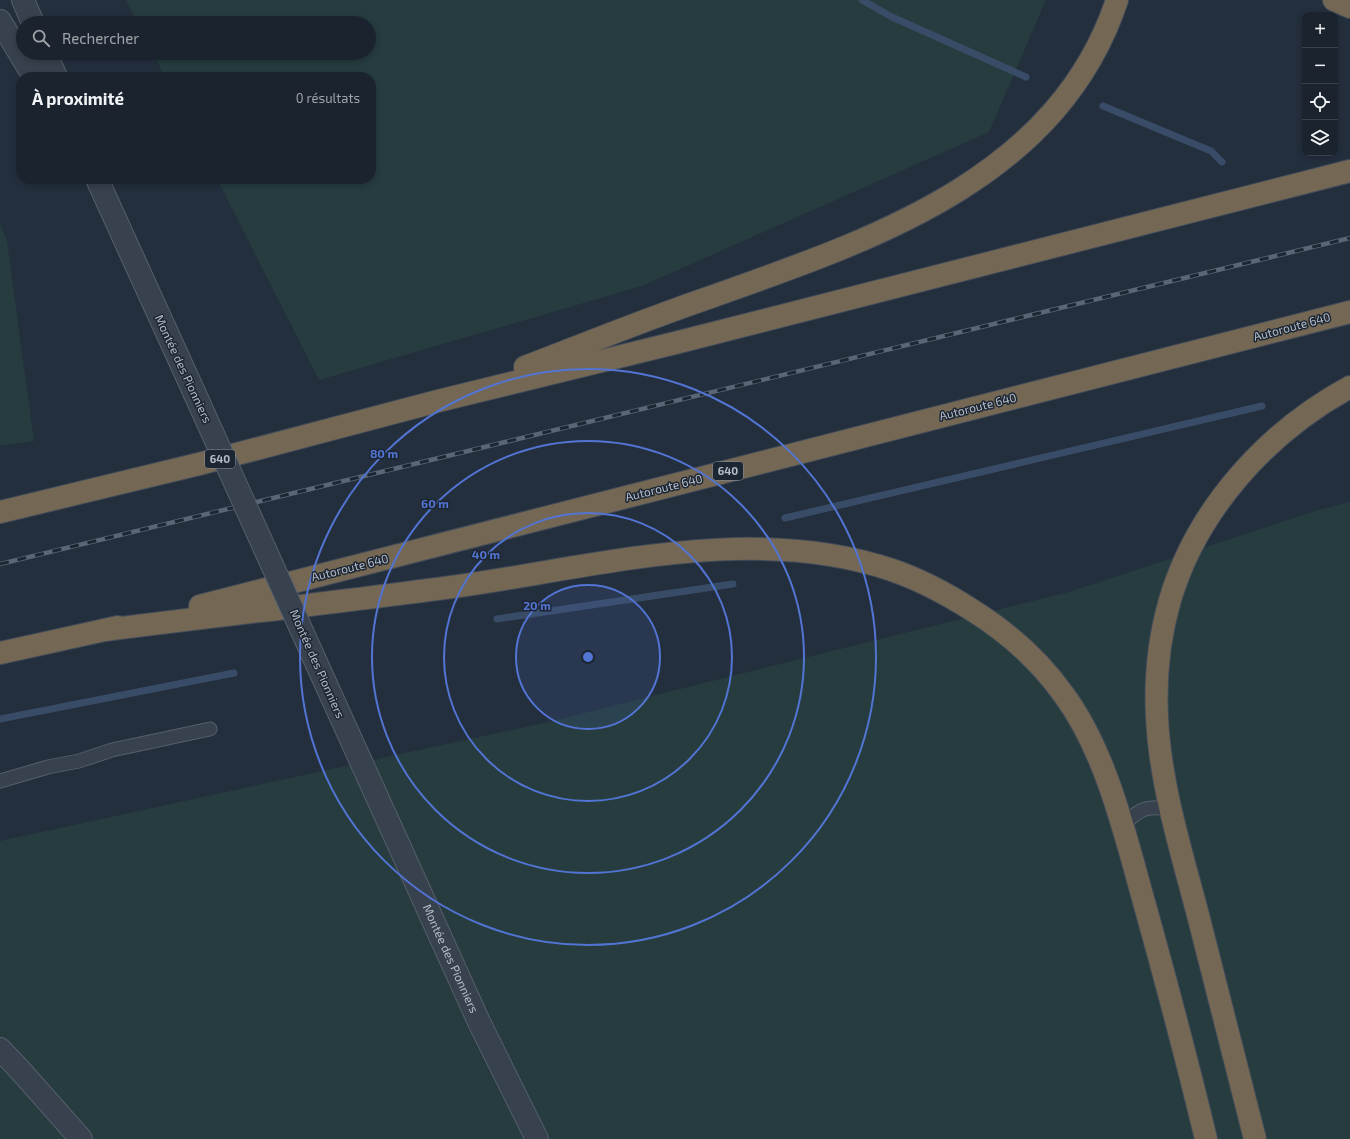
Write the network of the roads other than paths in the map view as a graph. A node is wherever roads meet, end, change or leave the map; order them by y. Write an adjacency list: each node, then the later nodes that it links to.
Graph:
1 (23, 0): 5 (street)
2 (1117, 0): 16 (highway)
3 (1334, 0): 4 (highway)
4 (1350, 7)
5 (30, 16)
6 (0, 21): 7 (street)
7 (16, 47)
8 (24, 60): 10 (street)
9 (49, 60): 11 (street)
10 (31, 72)
11 (54, 72)
12 (1350, 171): 16 (highway, 640)
13 (98, 184): 26 (street, Montée des Pionniers, bridge)
14 (1350, 312): 18 (highway, Autoroute 640 / 640)
15 (1350, 387): 22 (highway)
16 (438, 401): 17 (highway, 640)
17 (0, 512)
18 (105, 630): 19 (highway, Autoroute 640 / 640); 23 (highway)
19 (0, 654)
20 (210, 729): 21 (lane)
21 (0, 781)
22 (1171, 808): 23 (lane); 28 (highway)
23 (1122, 827): 27 (highway)
24 (0, 1050): 25 (street)
25 (81, 1139)
26 (537, 1139)
27 (1206, 1139)
28 (1255, 1139)

